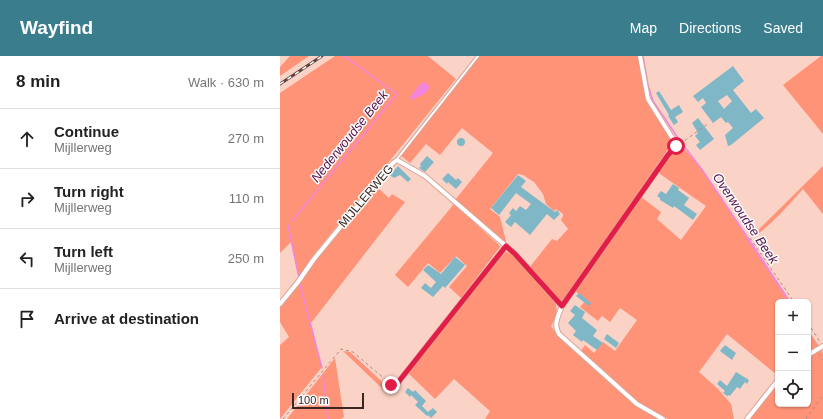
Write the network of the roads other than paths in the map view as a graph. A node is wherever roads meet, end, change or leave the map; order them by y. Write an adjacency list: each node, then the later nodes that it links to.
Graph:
1 (478, 56): 3 (lane)
2 (640, 56): 6 (street)
3 (397, 160): 4 (street, MIJLLERWEG); 5 (street, MIJLLERWEG)
4 (506, 246): 6 (street, MIJLLERWEG); 10 (street)
5 (280, 304)
6 (562, 306): 11 (street)
7 (820, 347): 8 (street)
8 (811, 353)
9 (775, 384): 12 (street)
10 (396, 385)
11 (663, 419)
12 (747, 419)

